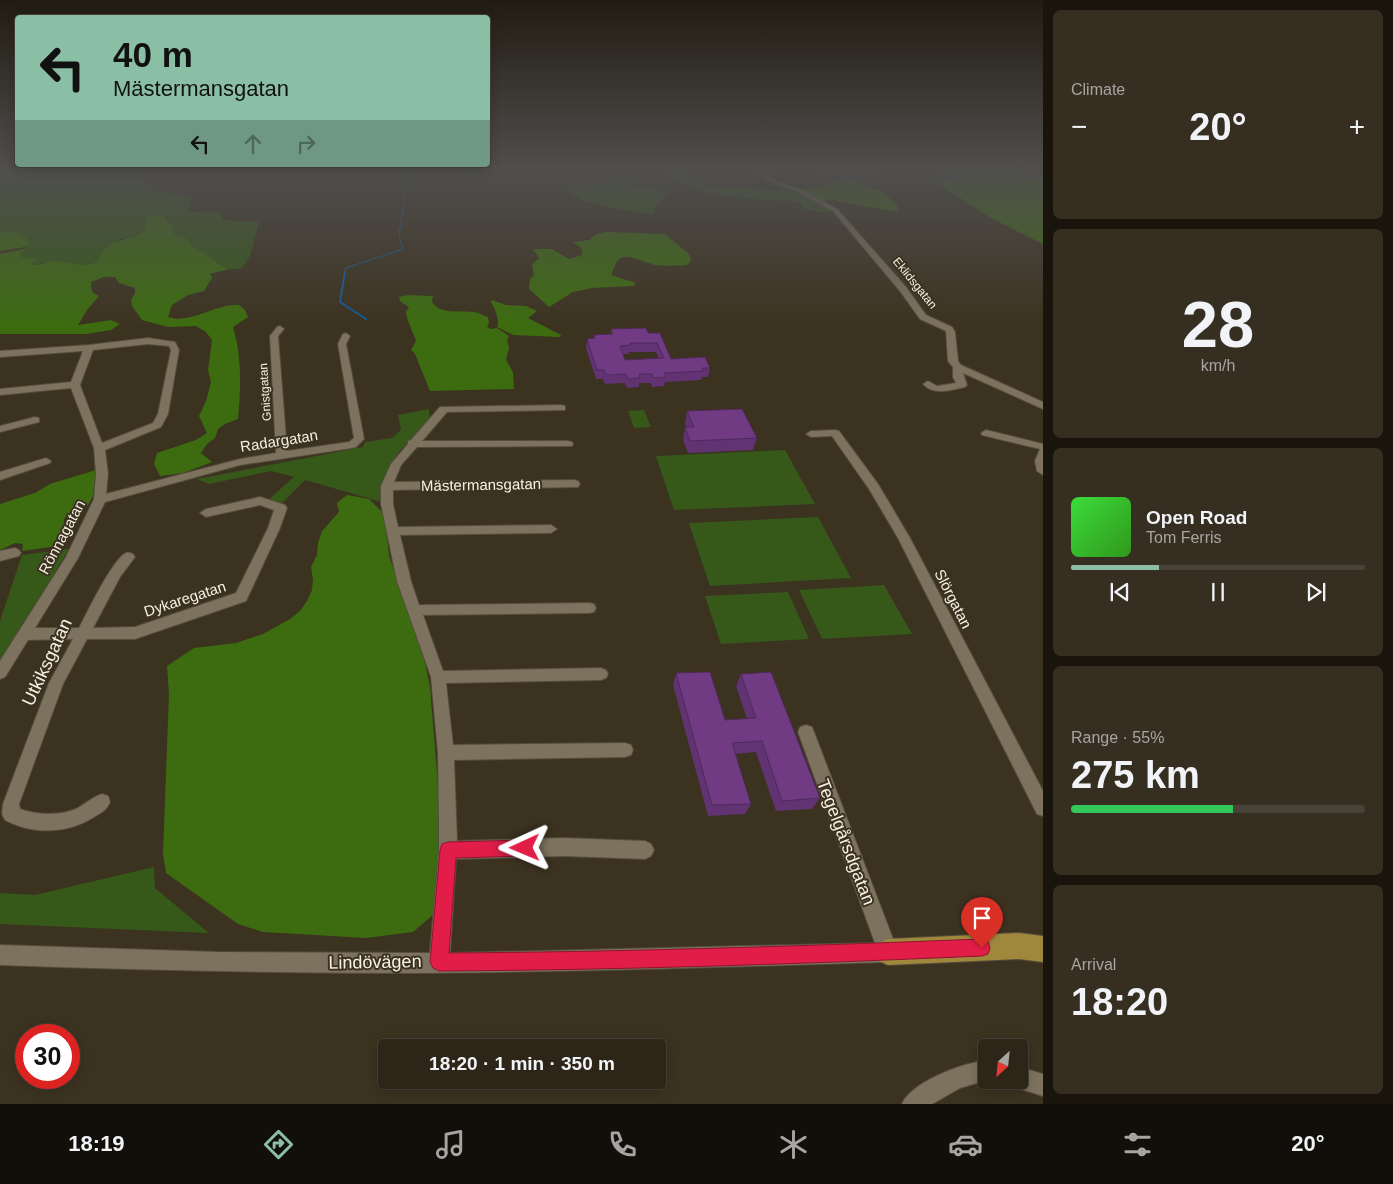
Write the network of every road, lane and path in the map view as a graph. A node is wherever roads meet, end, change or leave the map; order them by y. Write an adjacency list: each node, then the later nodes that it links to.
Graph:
1 (846, 223): 6 (street, Eklidsgatan)
2 (280, 329): 21 (street, Gnistgatan)
3 (346, 336): 21 (street, Radargatan)
4 (89, 348): 5 (street); 8 (street); 19 (street)
5 (0, 354)
6 (958, 367): 7 (street); 10 (street)
7 (928, 384)
8 (75, 386): 9 (street); 19 (street, Rönnagatan)
9 (0, 392)
10 (1043, 406)
11 (561, 408): 16 (street)
12 (36, 420): 13 (street)
13 (0, 430)
14 (986, 433): 18 (street)
15 (811, 434): 45 (street, Slörgatan)
16 (412, 443): 17 (street); 26 (street)
17 (568, 444)
18 (1043, 447)
19 (99, 448): 27 (street, Rönnagatan)
20 (1043, 452): 23 (street)
21 (282, 455): 27 (street, Radargatan)
22 (46, 461): 24 (street)
23 (1043, 471)
24 (0, 476)
25 (574, 484): 26 (street, Mästermansgatan)
26 (388, 486): 30 (street)
27 (100, 499): 37 (street, Rönnagatan)
28 (206, 513): 36 (street, Dykaregatan)
29 (551, 529): 30 (street)
30 (392, 531): 35 (street)
31 (15, 553): 32 (street)
32 (0, 556)
33 (129, 557): 36 (street, Utkiksgatan)
34 (589, 608): 35 (street)
35 (415, 610): 40 (street)
36 (83, 633): 37 (street, Dykaregatan); 44 (street, Utkiksgatan)
37 (25, 634): 38 (street, Rönnagatan)
38 (0, 673)
39 (601, 674): 40 (street)
40 (438, 677): 43 (street)
41 (806, 732): 50 (street, Tegelgårsdgatan)
42 (625, 750): 43 (street)
43 (446, 753): 46 (street)
44 (102, 802)
45 (1043, 808)
46 (448, 850): 47 (street); 52 (street)
47 (645, 850)
48 (1043, 936): 49 (main road, Lindövägen)
49 (1031, 947): 50 (main road, Lindövägen)
50 (888, 952): 52 (street, Lindövägen)
51 (0, 955): 52 (street, Lindövägen)
52 (439, 962)
53 (978, 1073): 56 (street)
54 (1028, 1081): 55 (street)
55 (1043, 1086)
56 (912, 1104)

